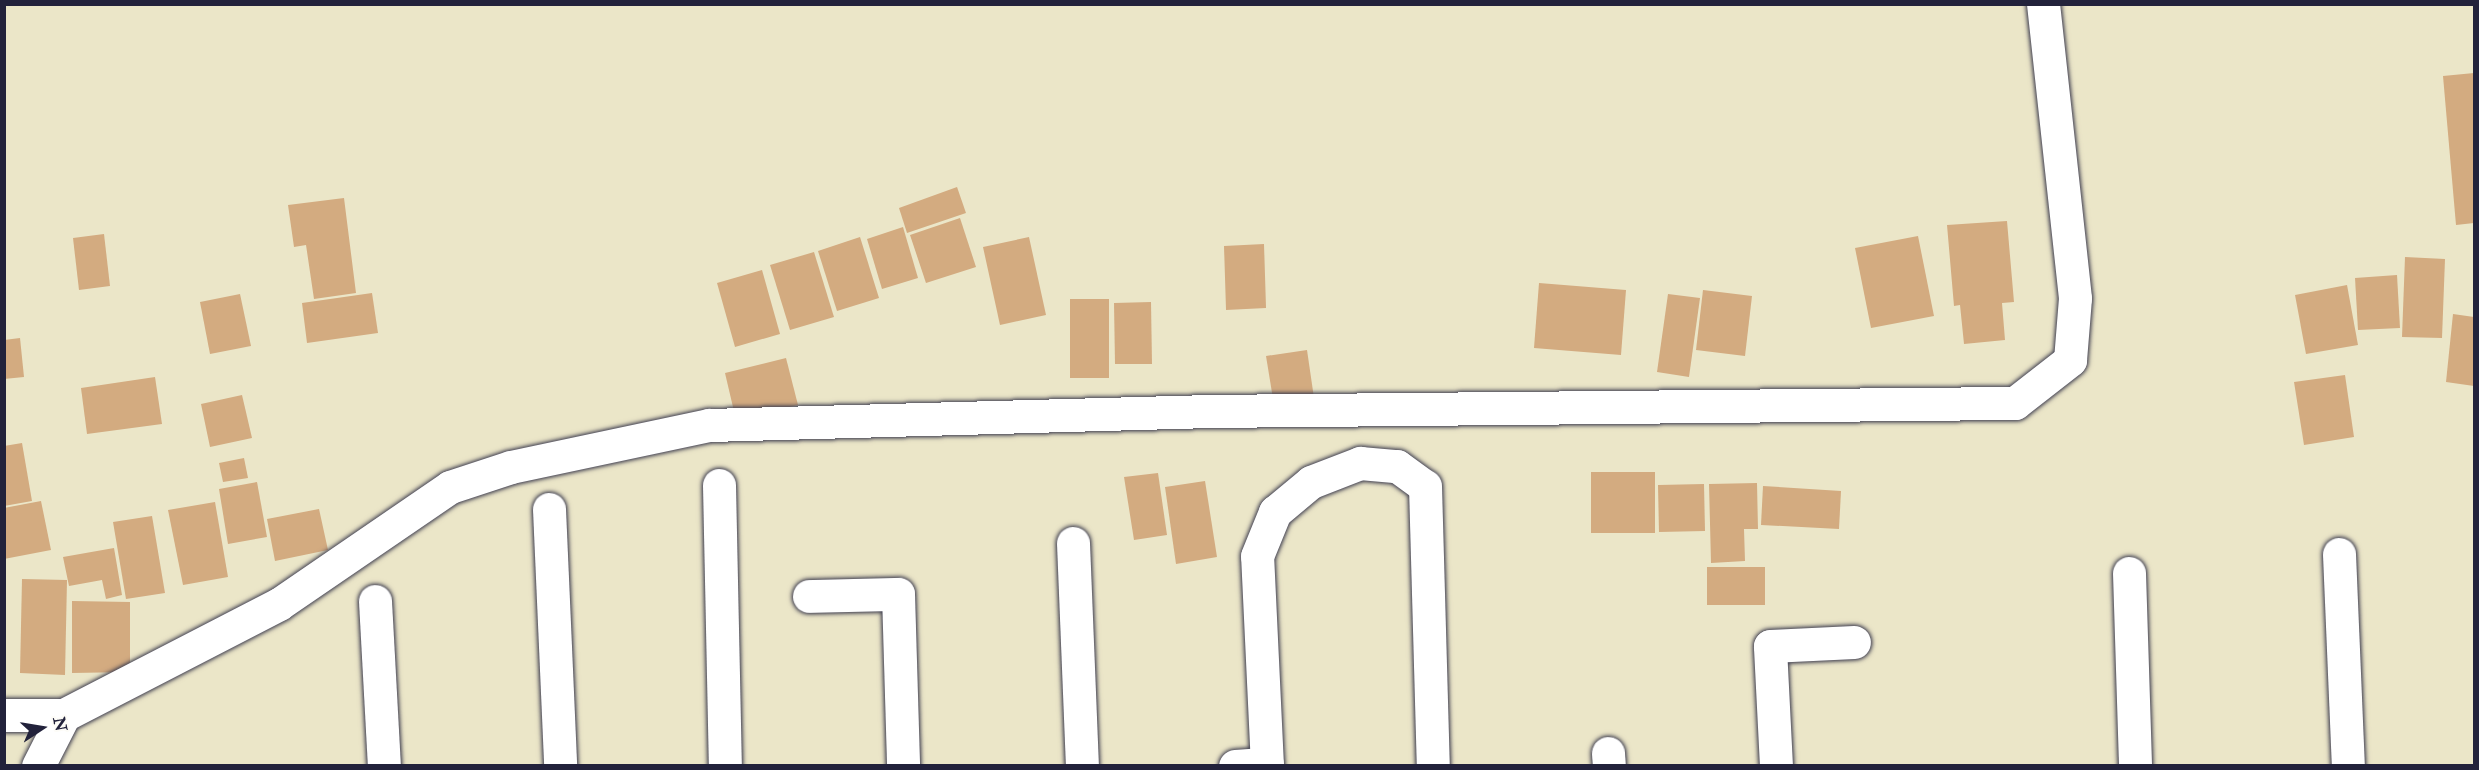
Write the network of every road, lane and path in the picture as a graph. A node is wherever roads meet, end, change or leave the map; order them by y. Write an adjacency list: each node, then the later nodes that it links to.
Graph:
1 (2043, 4): 10 (street)
2 (719, 485): 15 (street)
3 (549, 509): 14 (street)
4 (1072, 543): 17 (street)
5 (2339, 554): 23 (street)
6 (2129, 573): 22 (street)
7 (809, 596): 16 (street)
8 (375, 601): 13 (street)
9 (1854, 642): 21 (street)
10 (64, 715): 11 (street); 12 (street)
11 (7, 723)
12 (38, 765)
13 (384, 765)
14 (560, 765)
15 (725, 765)
16 (903, 765)
17 (1082, 765)
18 (1235, 765): 19 (street)
19 (1267, 765): 20 (street)
20 (1433, 765)
21 (1776, 765)
22 (2135, 765)
23 (2348, 765)

